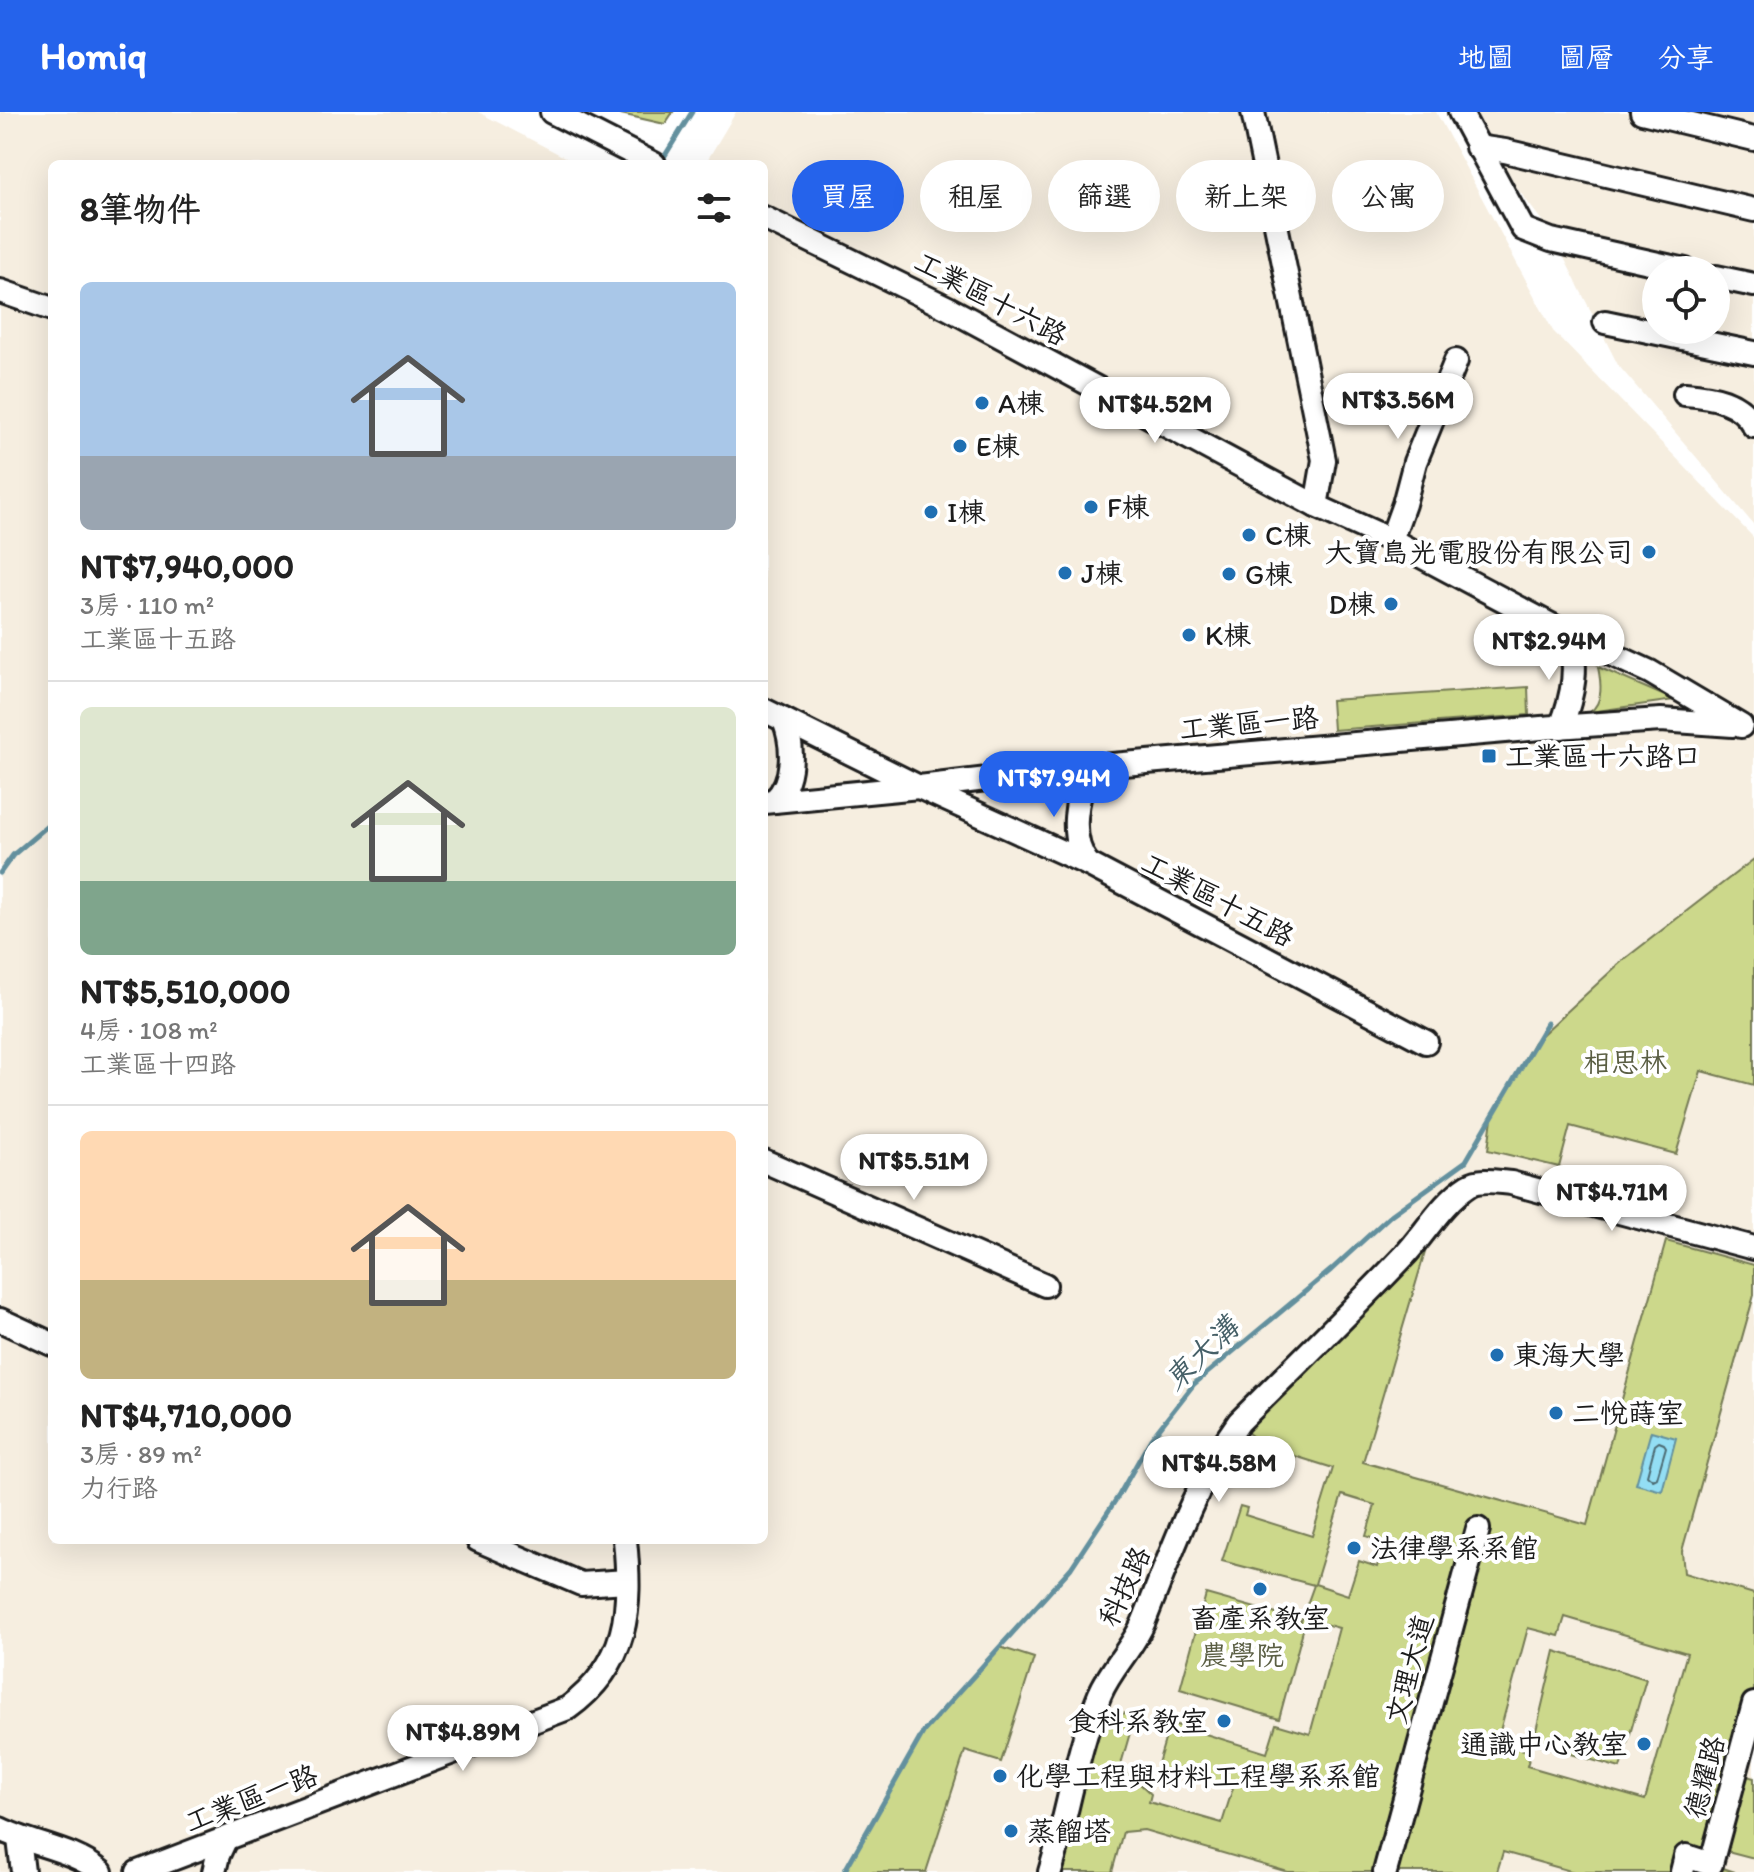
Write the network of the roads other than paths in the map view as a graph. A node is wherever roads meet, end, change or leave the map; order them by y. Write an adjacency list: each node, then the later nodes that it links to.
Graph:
1 (552, 112): 7 (street)
2 (1253, 112): 20 (street)
3 (1460, 112): 6 (street)
4 (1642, 112): 5 (street)
5 (1754, 139)
6 (1477, 147): 8 (street); 10 (street)
7 (646, 160)
8 (1754, 210)
9 (768, 220): 20 (street, 工業區十六路)
10 (1642, 260)
11 (1730, 280): 12 (street)
12 (1754, 285)
13 (0, 291): 14 (street)
14 (48, 308)
15 (1605, 322): 16 (street)
16 (1754, 353)
17 (1456, 361): 21 (street)
18 (1685, 394): 19 (street)
19 (1754, 426)
20 (1316, 506): 21 (street, 工業區十六路)
21 (1391, 540): 22 (street, 工業區十六路)
22 (1566, 633): 25 (street); 26 (street, 工業區十六路)
23 (768, 712): 24 (street, 工業區十五路)
24 (784, 720): 28 (street, 工業區十五路); 29 (street)
25 (1561, 727): 26 (street, 工業區一路); 27 (street, 工業區一路)
26 (1747, 727)
27 (1089, 767): 28 (street, 工業區一路); 30 (street)
28 (919, 787): 29 (street, 工業區一路); 30 (street, 工業區十五路)
29 (769, 802)
30 (1088, 864): 31 (street, 工業區十五路)
31 (1426, 1042)
32 (768, 1163): 34 (street)
33 (1754, 1248): 49 (street, 科技路)
34 (1045, 1285)
35 (0, 1320): 36 (street)
36 (48, 1342)
37 (1478, 1529): 50 (street, 文理大道)
38 (487, 1544): 40 (street)
39 (625, 1544): 40 (street, 工業區一路)
40 (627, 1581): 43 (street, 工業區一路)
41 (1754, 1704): 44 (street, 德耀路)
42 (10, 1834): 45 (street); 46 (street)
43 (225, 1840): 47 (street, 工業區一路); 48 (street)
44 (1684, 1864)
45 (23, 1872)
46 (101, 1872)
47 (138, 1872)
48 (214, 1872)
49 (1050, 1872)
50 (1385, 1872)

